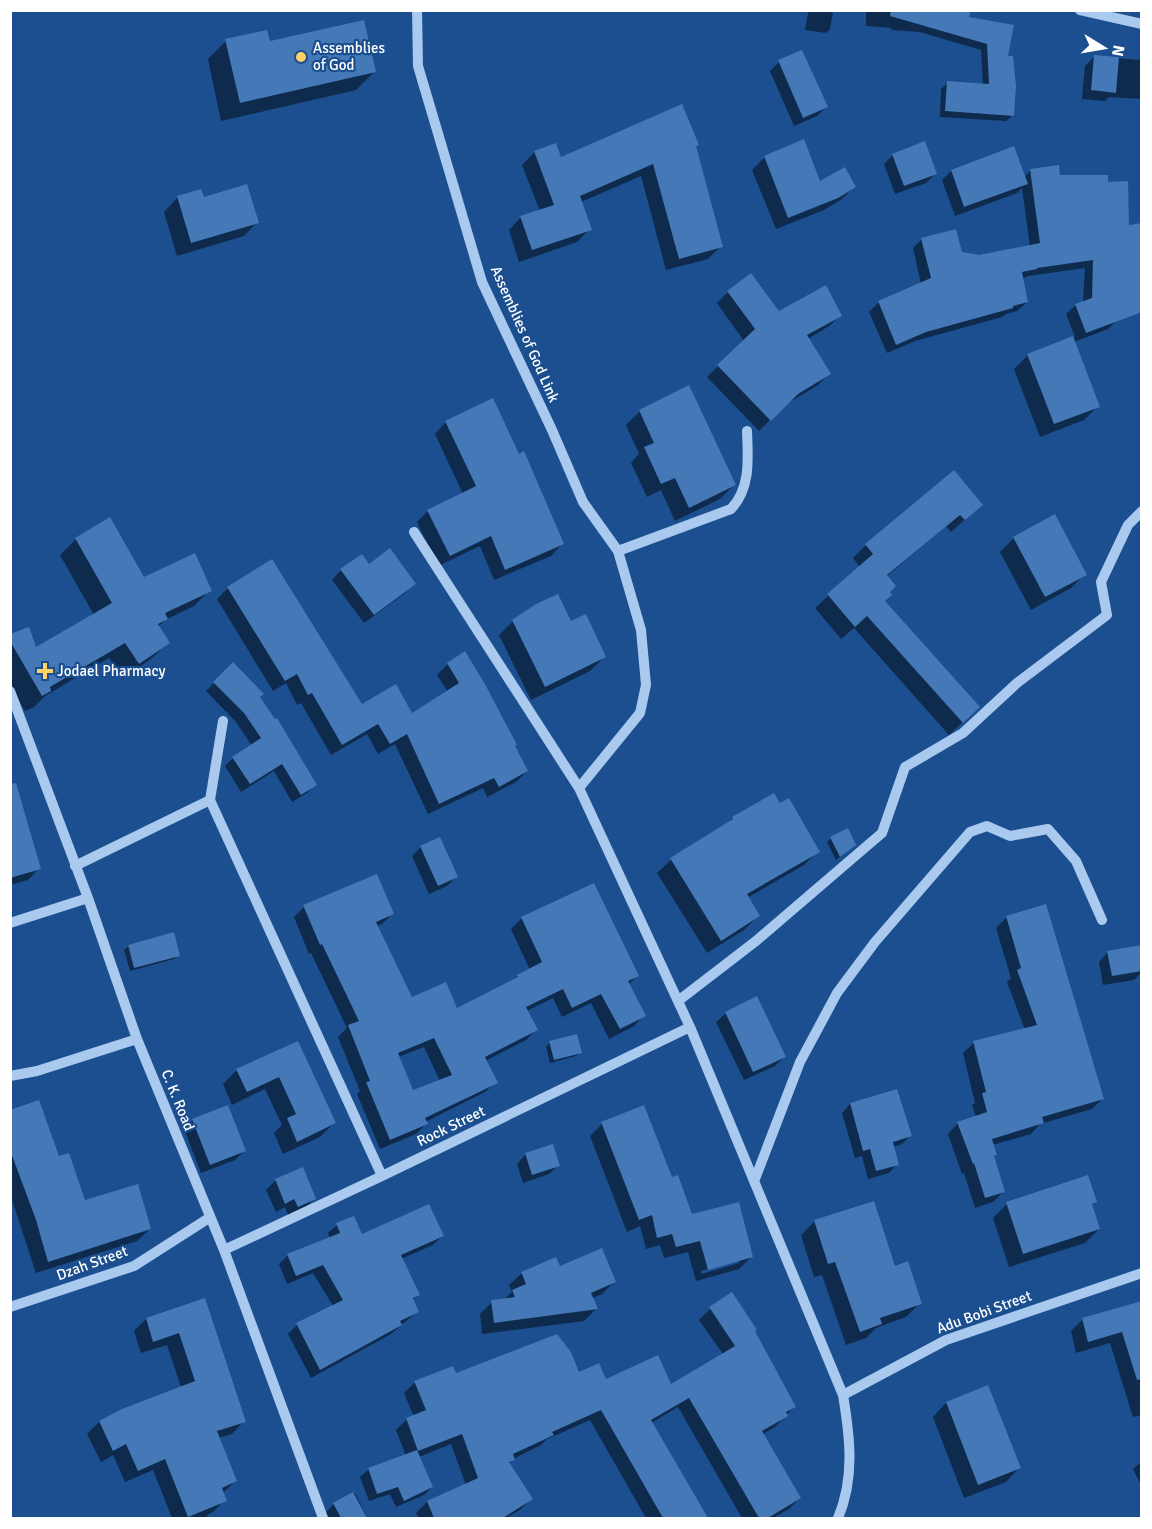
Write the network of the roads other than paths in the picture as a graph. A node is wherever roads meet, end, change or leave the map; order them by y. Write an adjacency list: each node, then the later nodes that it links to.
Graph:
1 (417, 10): 7 (street, Assemblies of God Link)
2 (1080, 10): 3 (street)
3 (1142, 24)
4 (747, 431): 7 (street)
5 (1142, 511): 16 (street)
6 (414, 532): 10 (street)
7 (618, 551): 10 (street, Assemblies of God Link)
8 (10, 691): 12 (street, C. K. Road)
9 (223, 721): 11 (street)
10 (579, 788): 16 (street)
11 (210, 800): 12 (street); 20 (street)
12 (75, 866): 13 (street, C. K. Road)
13 (88, 898): 15 (street); 18 (street, C. K. Road)
14 (1102, 920): 21 (street)
15 (10, 923)
16 (678, 1001): 17 (street)
17 (690, 1027): 20 (street, Rock Street); 21 (street)
18 (136, 1039): 19 (street); 22 (street, C. K. Road)
19 (10, 1076)
20 (382, 1176): 23 (street, Rock Street)
21 (755, 1179): 26 (street)
22 (209, 1218): 23 (street, C. K. Road); 25 (street, Dzah Street)
23 (224, 1250): 27 (street, C. K. Road)
24 (1142, 1273): 26 (street, Adu Bobi Street)
25 (10, 1307)
26 (843, 1395): 28 (street)
27 (322, 1518)
28 (838, 1518)

